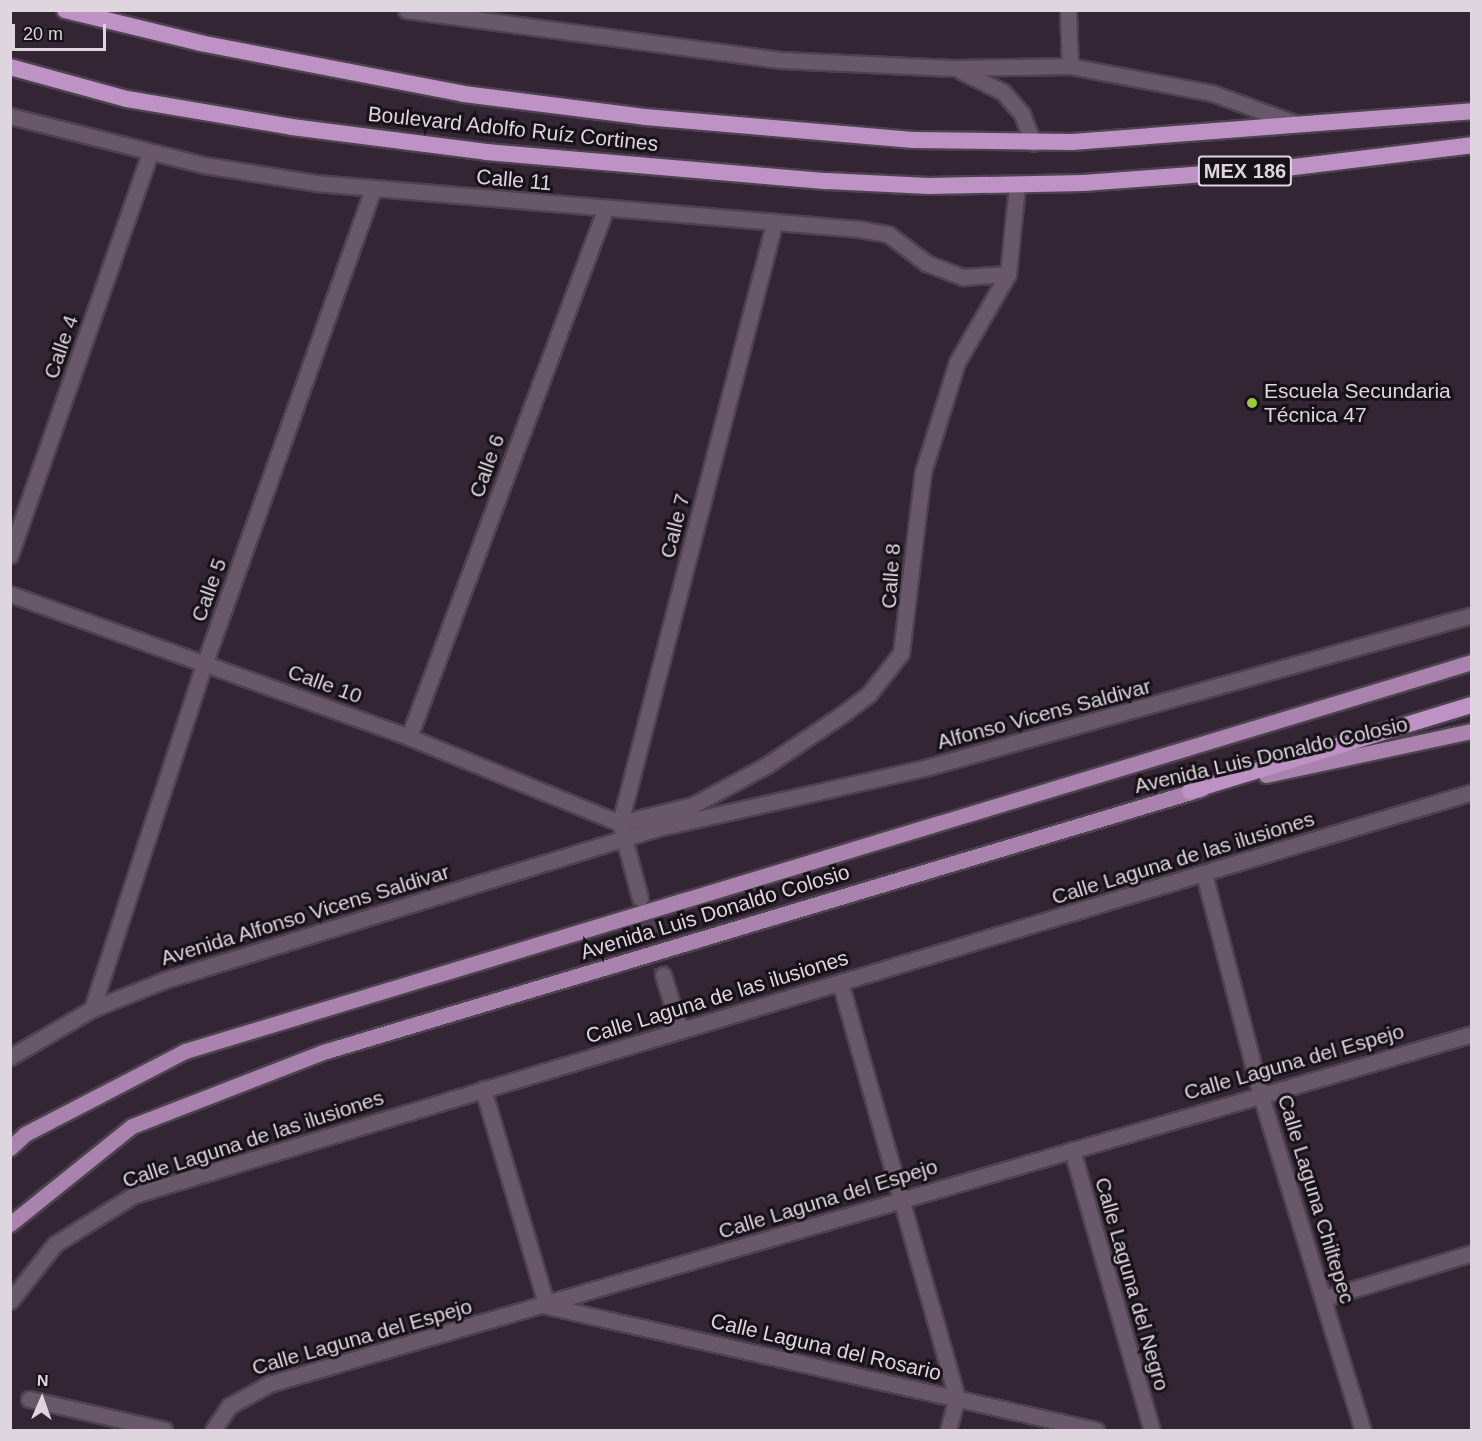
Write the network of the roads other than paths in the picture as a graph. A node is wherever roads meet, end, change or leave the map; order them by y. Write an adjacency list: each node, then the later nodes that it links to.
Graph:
1 (66, 10): 10 (highway, Boulevard Adolfo Ruíz Cortines)
2 (1068, 10): 4 (street)
3 (413, 11): 6 (street)
4 (1070, 66): 6 (street); 9 (street)
5 (10, 67): 13 (highway, Boulevard Adolfo Ruíz Cortines)
6 (953, 68): 10 (street)
7 (1472, 111): 9 (highway, MEX 186)
8 (10, 116): 12 (street, Calle 11)
9 (1302, 125): 10 (highway, MEX 186)
10 (1033, 143)
11 (1472, 145): 13 (highway, MEX 186)
12 (150, 153): 14 (street, Calle 11); 18 (street, Calle 4)
13 (1017, 185): 17 (street, Calle 8)
14 (373, 189): 15 (street, Calle 11); 21 (street, Calle 5)
15 (604, 210): 16 (street, Calle 11); 25 (street, Calle 6)
16 (774, 224): 17 (street, Calle 11); 28 (street, Calle 7)
17 (1008, 274): 28 (street, Calle 8)
18 (10, 555)
19 (10, 594): 21 (street, Calle 10)
20 (1472, 615): 29 (street, Alfonso Vicens Saldivar)
21 (205, 662): 25 (street, Calle 10); 34 (street, Calle 5)
22 (1472, 662): 40 (main road, Avenida Luis Donaldo Colosio)
23 (1472, 705): 26 (highway)
24 (1472, 731): 26 (main road, Avenida Luis Donaldo Colosio)
25 (409, 737): 28 (street, Calle 10)
26 (1190, 791): 43 (main road, Avenida Luis Donaldo Colosio)
27 (1472, 792): 30 (street, Calle Laguna de las ilusiones)
28 (620, 823): 29 (street, Calle 7)
29 (623, 839): 31 (street, Calle 7); 34 (street, Avenida Alfonso Vicens Saldivar)
30 (1204, 874): 33 (street, Calle Laguna de las ilusiones); 39 (street, Calle Laguna Chiltepec)
31 (640, 898)
32 (663, 975): 35 (street)
33 (840, 982): 35 (street, Calle Laguna de las ilusiones); 42 (street)
34 (92, 1009): 37 (street, Avenida Alfonso Vicens Saldivar)
35 (680, 1030): 38 (street, Calle Laguna de las ilusiones)
36 (1472, 1034): 39 (street, Calle Laguna del Espejo)
37 (10, 1057)
38 (483, 1089): 46 (street, Calle Laguna de las ilusiones); 47 (street)
39 (1260, 1092): 41 (street, Calle Laguna del Espejo); 45 (street, Calle Laguna Chiltepec)
40 (10, 1148)
41 (1072, 1150): 42 (street, Calle Laguna del Espejo); 54 (street, Calle Laguna del Negro)
42 (904, 1198): 47 (street, Calle Laguna del Espejo); 48 (street)
43 (10, 1224)
44 (1472, 1253): 45 (street)
45 (1325, 1298): 55 (street, Calle Laguna Chiltepec)
46 (10, 1301)
47 (547, 1306): 48 (street, Calle Laguna del Rosario); 51 (street, Calle Laguna del Espejo)
48 (957, 1397): 52 (street); 53 (street, Calle Laguna del Rosario)
49 (29, 1399): 50 (street)
50 (165, 1431)
51 (213, 1431)
52 (948, 1431)
53 (1096, 1431)
54 (1152, 1431)
55 (1363, 1431)

